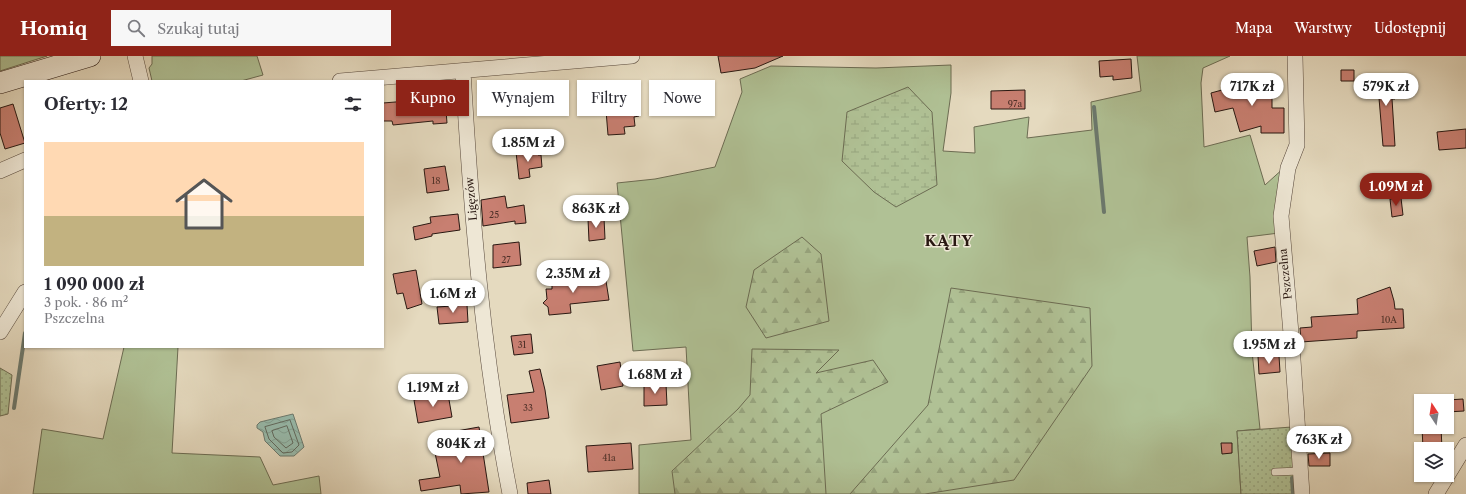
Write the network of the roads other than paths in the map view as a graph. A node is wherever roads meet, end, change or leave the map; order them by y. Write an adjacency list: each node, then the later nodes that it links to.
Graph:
1 (90, 56): 8 (main road)
2 (135, 56): 6 (street)
3 (632, 56): 5 (street)
4 (1295, 56): 14 (street, Pszczelna)
5 (463, 71): 7 (street); 16 (street, Ligęzów)
6 (141, 80)
7 (352, 80)
8 (0, 83)
9 (24, 160): 10 (street)
10 (0, 171)
11 (24, 294): 12 (street)
12 (0, 332)
13 (1466, 445): 18 (street)
14 (1300, 471): 15 (lane); 17 (street, Pszczelna)
15 (1275, 472)
16 (510, 494)
17 (1302, 494)
18 (1436, 494)

